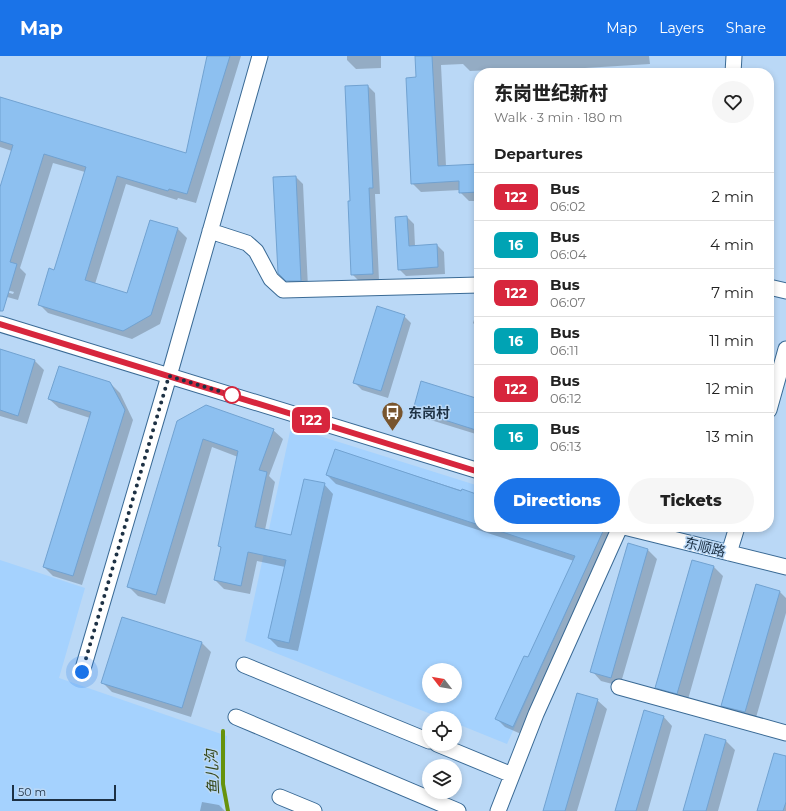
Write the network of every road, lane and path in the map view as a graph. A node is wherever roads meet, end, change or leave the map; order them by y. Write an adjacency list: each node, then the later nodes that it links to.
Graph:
1 (260, 56): 4 (street)
2 (734, 56): 3 (street)
3 (733, 68)
4 (210, 231): 5 (street); 10 (street)
5 (474, 285)
6 (774, 288): 7 (street)
7 (786, 291)
8 (0, 324): 10 (street)
9 (786, 349): 11 (street)
10 (169, 376): 12 (street); 19 (street)
11 (774, 392)
12 (474, 470)
13 (618, 532): 25 (street)
14 (644, 532): 16 (street, 东顺路)
15 (735, 532): 16 (street)
16 (729, 553): 17 (street, 东顺路)
17 (786, 568)
18 (244, 665): 23 (street)
19 (82, 672)
20 (619, 687): 22 (street)
21 (236, 717): 28 (street)
22 (786, 733)
23 (422, 738)
24 (453, 751): 25 (street)
25 (512, 775): 29 (street)
26 (280, 797): 27 (street)
27 (307, 810)
28 (458, 811)
29 (498, 811)

